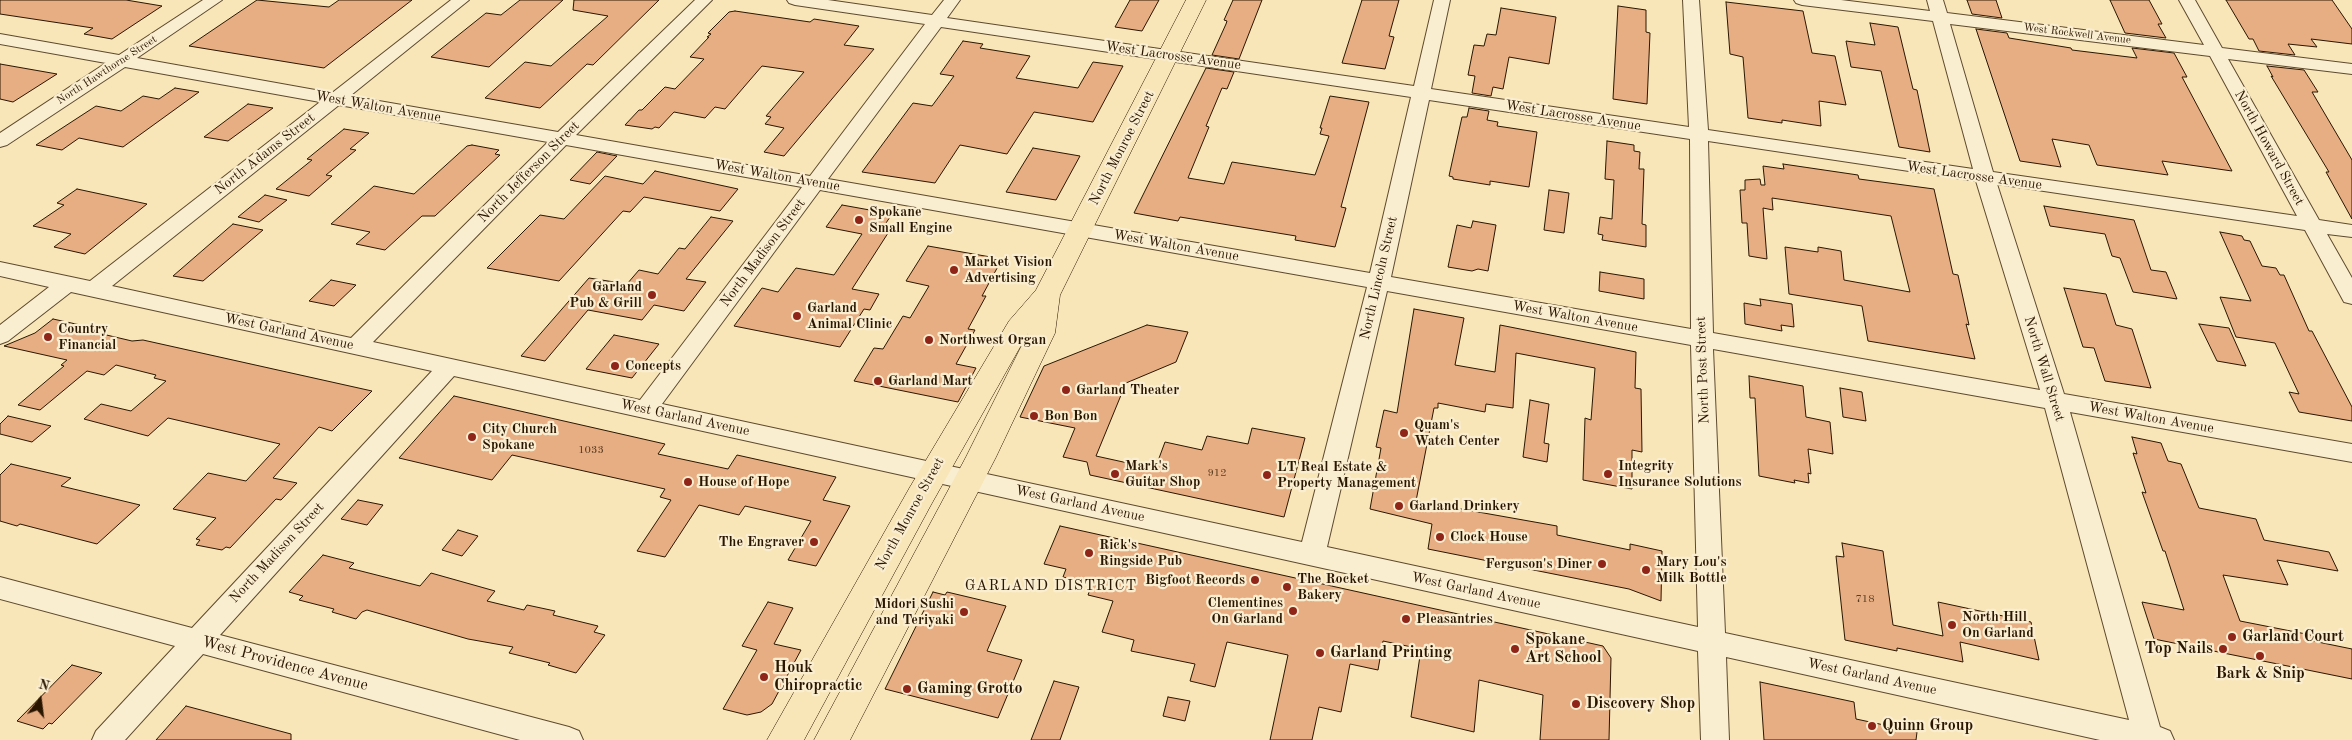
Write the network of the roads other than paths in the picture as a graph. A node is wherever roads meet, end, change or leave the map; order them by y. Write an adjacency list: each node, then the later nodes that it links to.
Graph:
1 (214, 0): 16 (street, North Hawthorne Street)
2 (461, 0): 19 (street, North Adams Street)
3 (704, 0): 21 (street, North Jefferson Street)
4 (795, 0): 12 (street, West Lacrosse Avenue)
5 (952, 0): 12 (street, North Madison Street)
6 (1196, 0): 15 (main road, North Monroe Street)
7 (1442, 0): 18 (street, North Lincoln Street)
8 (1691, 0): 20 (street, North Post Street)
9 (1802, 0): 11 (street, West Rockwell Avenue)
10 (2187, 0): 14 (street, North Howard Street)
11 (1938, 9): 14 (street, West Rockwell Avenue); 23 (street, North Wall Street)
12 (936, 21): 15 (street, West Lacrosse Avenue); 24 (street, North Madison Street)
13 (0, 39): 16 (street, West Walton Avenue)
14 (2215, 51): 17 (street, West Rockwell Avenue); 25 (street, North Howard Street)
15 (1168, 55): 18 (street, West Lacrosse Avenue); 26 (main road, North Monroe Street)
16 (122, 60): 19 (street, West Walton Avenue); 22 (street, North Hawthorne Street)
17 (2352, 69)
18 (1420, 92): 20 (street, West Lacrosse Avenue); 29 (street, North Lincoln Street)
19 (335, 100): 21 (street, West Walton Avenue); 31 (street, North Adams Street)
20 (1699, 134): 23 (street, West Lacrosse Avenue); 35 (street, North Post Street)
21 (562, 139): 24 (street, West Walton Avenue); 36 (street, North Jefferson Street)
22 (0, 140)
23 (1985, 178): 25 (street, West Lacrosse Avenue); 38 (street, North Wall Street)
24 (816, 183): 26 (street, West Walton Avenue); 39 (street, North Madison Street)
25 (2312, 225): 27 (street, West Lacrosse Avenue); 33 (street, North Howard Street)
26 (1081, 229): 29 (street, West Walton Avenue); 32 (main road, North Monroe Street)
27 (2352, 231)
28 (0, 269): 30 (street, West Garland Avenue)
29 (1379, 282): 35 (street, West Walton Avenue); 43 (street, North Lincoln Street)
30 (66, 284): 31 (street, West Garland Avenue); 34 (street)
31 (93, 290): 36 (street, West Garland Avenue)
32 (1048, 295): 41 (main road, North Monroe Street); 42 (main road, North Monroe Street)
33 (2352, 297)
34 (0, 336)
35 (1702, 339): 38 (street, West Walton Avenue); 46 (street, North Post Street)
36 (356, 346): 37 (street, West Garland Avenue)
37 (449, 367): 39 (street, West Garland Avenue); 45 (street, North Madison Street)
38 (2054, 401): 40 (street, West Walton Avenue); 47 (street, North Wall Street)
39 (645, 410): 41 (street, West Garland Avenue)
40 (2352, 453)
41 (934, 472): 42 (street, West Garland Avenue); 50 (main road, North Monroe Street)
42 (969, 480): 43 (street, West Garland Avenue); 51 (main road, North Monroe Street)
43 (1312, 555): 46 (street, West Garland Avenue)
44 (0, 588): 45 (street, West Providence Avenue)
45 (196, 640): 48 (street, North Madison Street); 49 (street, West Providence Avenue)
46 (1712, 642): 47 (street, West Garland Avenue); 52 (street, North Post Street)
47 (2152, 739)
48 (106, 740)
49 (569, 740)
50 (785, 740)
51 (832, 740)
52 (1715, 740)

